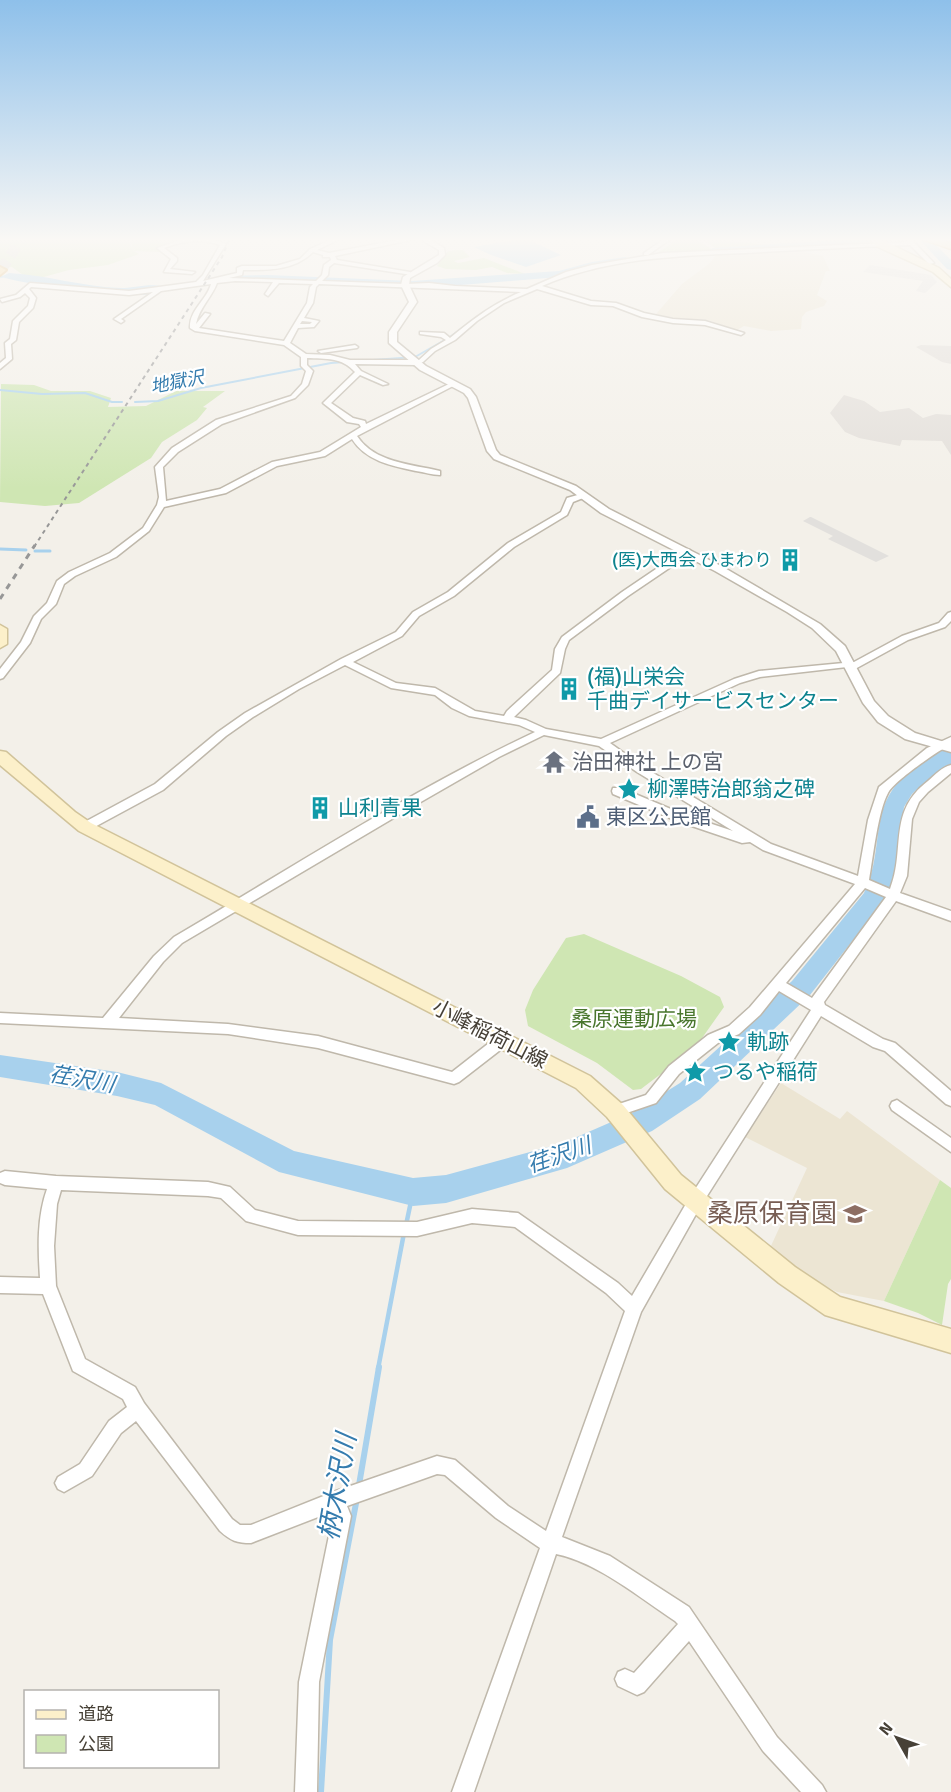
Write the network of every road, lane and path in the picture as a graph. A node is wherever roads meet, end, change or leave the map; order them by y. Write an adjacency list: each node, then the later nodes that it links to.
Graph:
1 (16, 322): 20 (street)
2 (193, 322): 10 (street)
3 (201, 322): 10 (street)
4 (299, 322): 9 (street)
5 (317, 322): 9 (street)
6 (400, 322): 18 (street)
7 (473, 322): 13 (street)
8 (683, 322): 12 (street)
9 (297, 326): 14 (street)
10 (195, 329): 14 (street)
11 (422, 333): 13 (street)
12 (741, 333)
13 (450, 340): 18 (street)
14 (286, 343): 16 (street)
15 (355, 346): 16 (street)
16 (294, 348): 17 (street)
17 (304, 356): 19 (street); 28 (street)
18 (412, 360): 19 (street); 23 (street)
19 (346, 361): 21 (street)
20 (0, 367)
21 (359, 372): 22 (street); 24 (street)
22 (385, 384)
23 (453, 384): 24 (street); 27 (street)
24 (364, 428): 25 (street)
25 (353, 435): 26 (street); 28 (street)
26 (437, 473)
27 (584, 496): 29 (street); 33 (street)
28 (161, 505): 35 (street)
29 (687, 552): 34 (street); 36 (street)
30 (951, 615): 34 (street)
31 (0, 630): 32 (main road)
32 (0, 644)
33 (344, 661): 36 (street); 43 (street)
34 (851, 665): 38 (street); 39 (street)
35 (0, 676)
36 (508, 719): 37 (street)
37 (543, 732): 38 (street); 47 (street)
38 (602, 743): 44 (street)
39 (947, 745): 45 (street)
40 (0, 756): 43 (main road, 小峰稲荷山線)
41 (951, 768): 46 (street)
42 (617, 791): 44 (street)
43 (85, 827): 47 (main road, 小峰稲荷山線)
44 (767, 848): 45 (street)
45 (865, 884): 46 (street); 49 (street)
46 (892, 895): 48 (street); 50 (street)
47 (238, 905): 52 (street); 53 (main road, 小峰稲荷山線)
48 (951, 916)
49 (780, 985): 50 (street); 56 (street)
50 (815, 1006): 54 (street); 60 (street)
51 (0, 1018): 52 (street)
52 (107, 1022): 53 (street)
53 (503, 1040): 56 (main road, 小峰稲荷山線)
54 (951, 1100)
55 (897, 1106): 57 (street)
56 (616, 1113): 60 (main road, 小峰稲荷山線)
57 (951, 1146)
58 (5, 1178): 59 (street)
59 (56, 1183): 62 (street); 63 (street)
60 (695, 1202): 63 (street); 64 (main road, 小峰稲荷山線)
61 (0, 1285): 62 (street)
62 (48, 1286): 65 (street)
63 (634, 1308): 68 (street)
64 (951, 1341)
65 (138, 1409): 66 (street); 67 (street)
66 (63, 1483)
67 (340, 1499): 68 (street); 71 (street)
68 (550, 1544): 69 (street); 72 (street)
69 (690, 1625): 70 (street); 73 (street)
70 (625, 1680)
71 (306, 1792)
72 (463, 1792)
73 (815, 1792)

